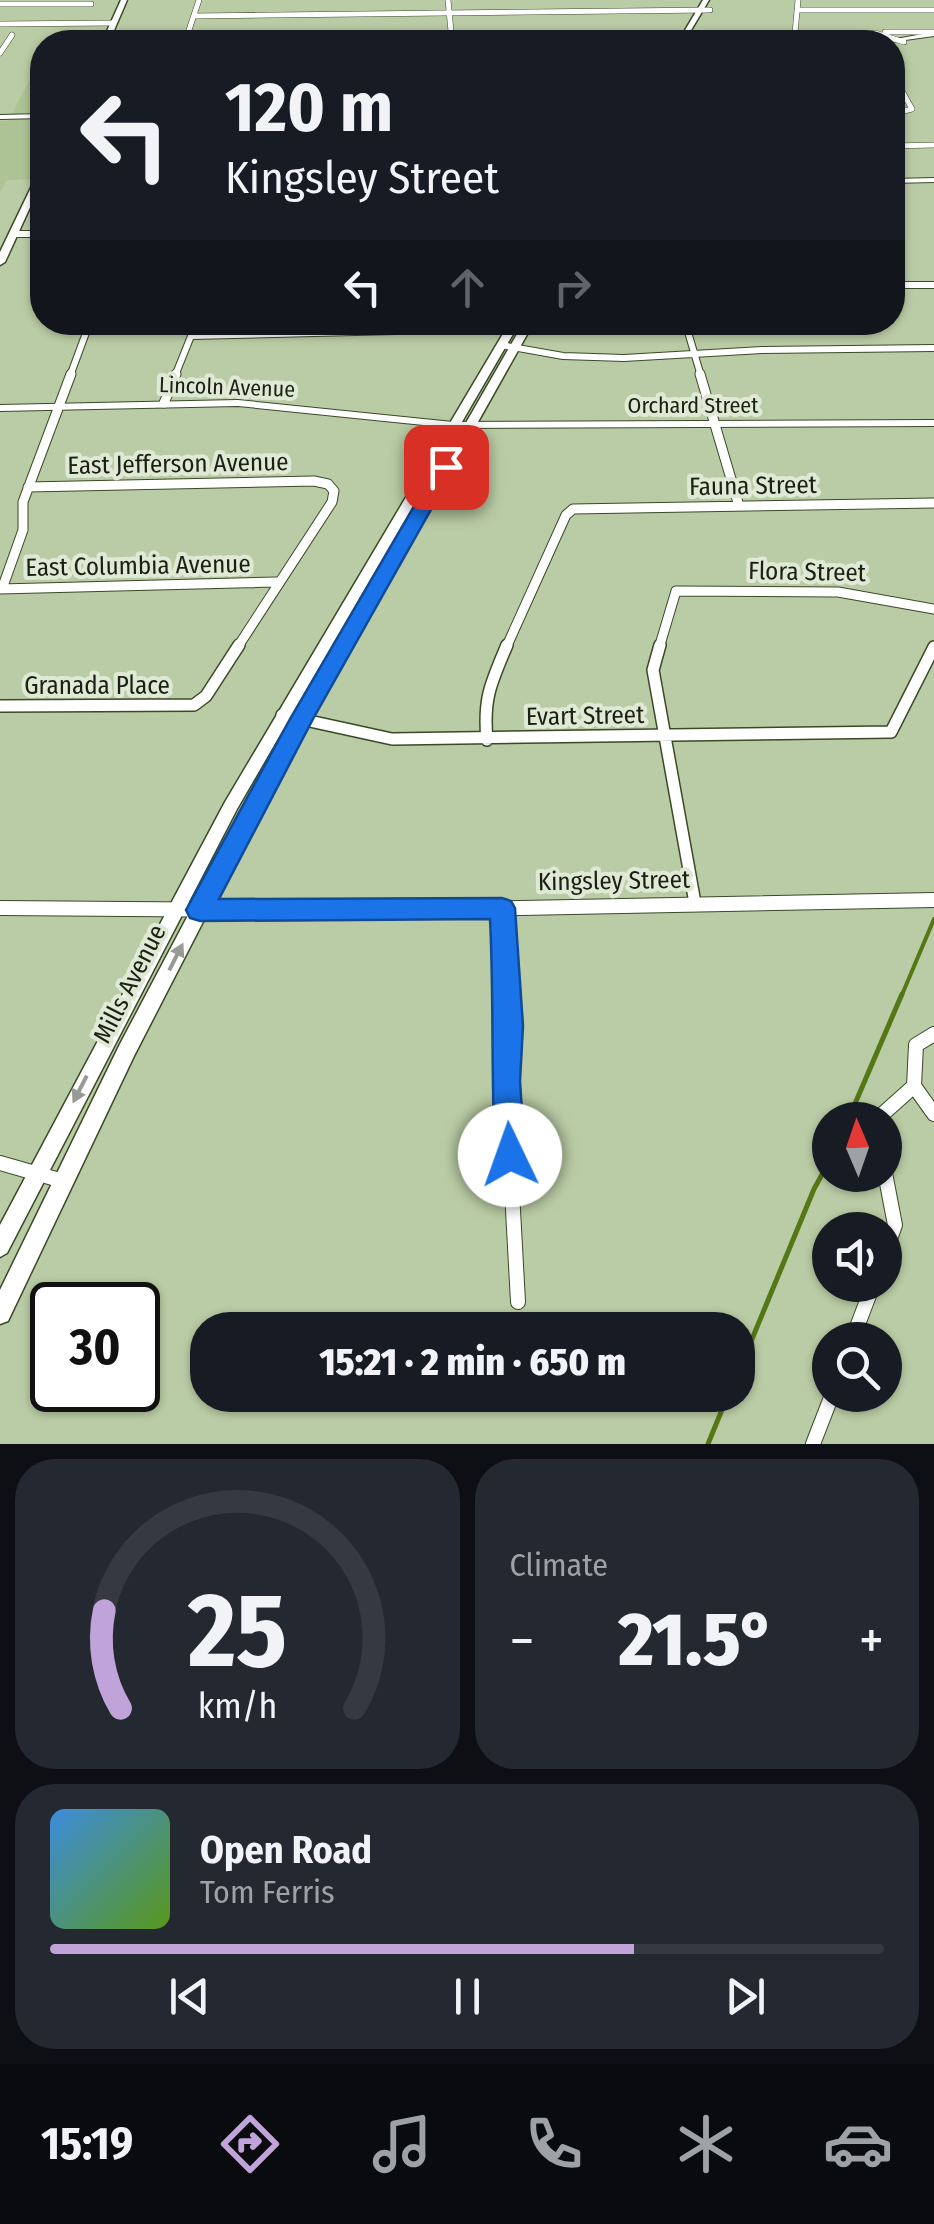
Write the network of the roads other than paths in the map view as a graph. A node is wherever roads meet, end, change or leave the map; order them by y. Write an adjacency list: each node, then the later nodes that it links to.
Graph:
1 (124, 0): 16 (main road)
2 (199, 0): 14 (street)
3 (448, 0): 13 (street)
4 (706, 0): 10 (main road)
5 (716, 0): 10 (main road)
6 (798, 0): 11 (street)
7 (92, 2): 9 (street); 15 (street)
8 (0, 4): 9 (street)
9 (16, 4): 17 (street)
10 (705, 10): 13 (street); 22 (main road)
11 (798, 10): 12 (street); 23 (street)
12 (934, 10)
13 (449, 12): 14 (street); 21 (street)
14 (194, 16): 20 (street)
15 (82, 21): 16 (street); 17 (street)
16 (115, 22): 17 (street); 19 (main road)
17 (5, 24): 18 (street)
18 (39, 30)
19 (111, 30)
20 (189, 30)
21 (453, 30)
22 (693, 30)
23 (796, 30)
24 (905, 34): 25 (street)
25 (934, 34): 27 (street)
26 (12, 35): 28 (street)
27 (905, 40)
28 (0, 53)
29 (905, 91): 30 (street)
30 (905, 113)
31 (30, 116): 32 (street)
32 (0, 117)
33 (905, 146): 34 (street)
34 (934, 146)
35 (934, 180): 36 (street)
36 (905, 181)
37 (30, 201): 38 (main road)
38 (13, 234): 39 (street); 40 (main road)
39 (30, 234)
40 (0, 262)
41 (905, 285): 42 (street)
42 (934, 285)
43 (85, 335): 53 (street)
44 (214, 335): 52 (street)
45 (507, 335): 48 (main road, Mills Avenue)
46 (522, 335): 49 (main road, Mills Avenue)
47 (689, 335): 51 (street)
48 (501, 345): 49 (street); 56 (main road, Mills Avenue)
49 (515, 347): 51 (street); 57 (main road, Mills Avenue)
50 (934, 348): 51 (street)
51 (694, 354): 58 (street)
52 (164, 404): 53 (street, Lincoln Avenue); 56 (street, Lincoln Avenue)
53 (56, 407): 54 (street, Lincoln Avenue); 59 (street)
54 (0, 408)
55 (934, 422): 58 (street, Orchard Street)
56 (452, 425): 57 (street, Orchard Street); 67 (main road, Mills Avenue)
57 (469, 425): 58 (street, Orchard Street); 68 (main road, Mills Avenue)
58 (715, 426): 61 (street)
59 (28, 487): 62 (street, East Jefferson Avenue); 63 (street)
60 (934, 503): 61 (street, Fauna Street)
61 (739, 506): 70 (street, Fauna Street)
62 (277, 582): 63 (street, East Columbia Avenue); 66 (street, Granada Place)
63 (1, 589)
64 (934, 609): 69 (street, Flora Street)
65 (934, 647): 69 (street, Evart Street)
66 (0, 706)
67 (282, 715): 68 (street, Evart Street); 75 (main road, Mills Avenue)
68 (301, 719): 70 (street, Evart Street); 76 (main road, Mills Avenue)
69 (662, 736): 70 (street, Evart Street); 72 (street)
70 (487, 740)
71 (930, 900): 72 (street, Kingsley Street)
72 (695, 904): 74 (street, Kingsley Street)
73 (0, 908): 75 (street, Kingsley Street)
74 (502, 908): 76 (street, Kingsley Street); 85 (street)
75 (174, 910): 76 (street, Kingsley Street); 82 (main road, Mills Avenue, one-way to 82)
76 (200, 910): 83 (main road, Mills Avenue, one-way to 76)
77 (934, 1034): 78 (street)
78 (914, 1086): 79 (street); 80 (street)
79 (896, 1102)
80 (934, 1114)
81 (0, 1163): 82 (street)
82 (38, 1170): 83 (street); 84 (main road, Mills Avenue)
83 (62, 1181): 86 (main road, Mills Avenue)
84 (0, 1246)
85 (518, 1302)
86 (0, 1313)
87 (825, 1412): 88 (street)
88 (813, 1444)

